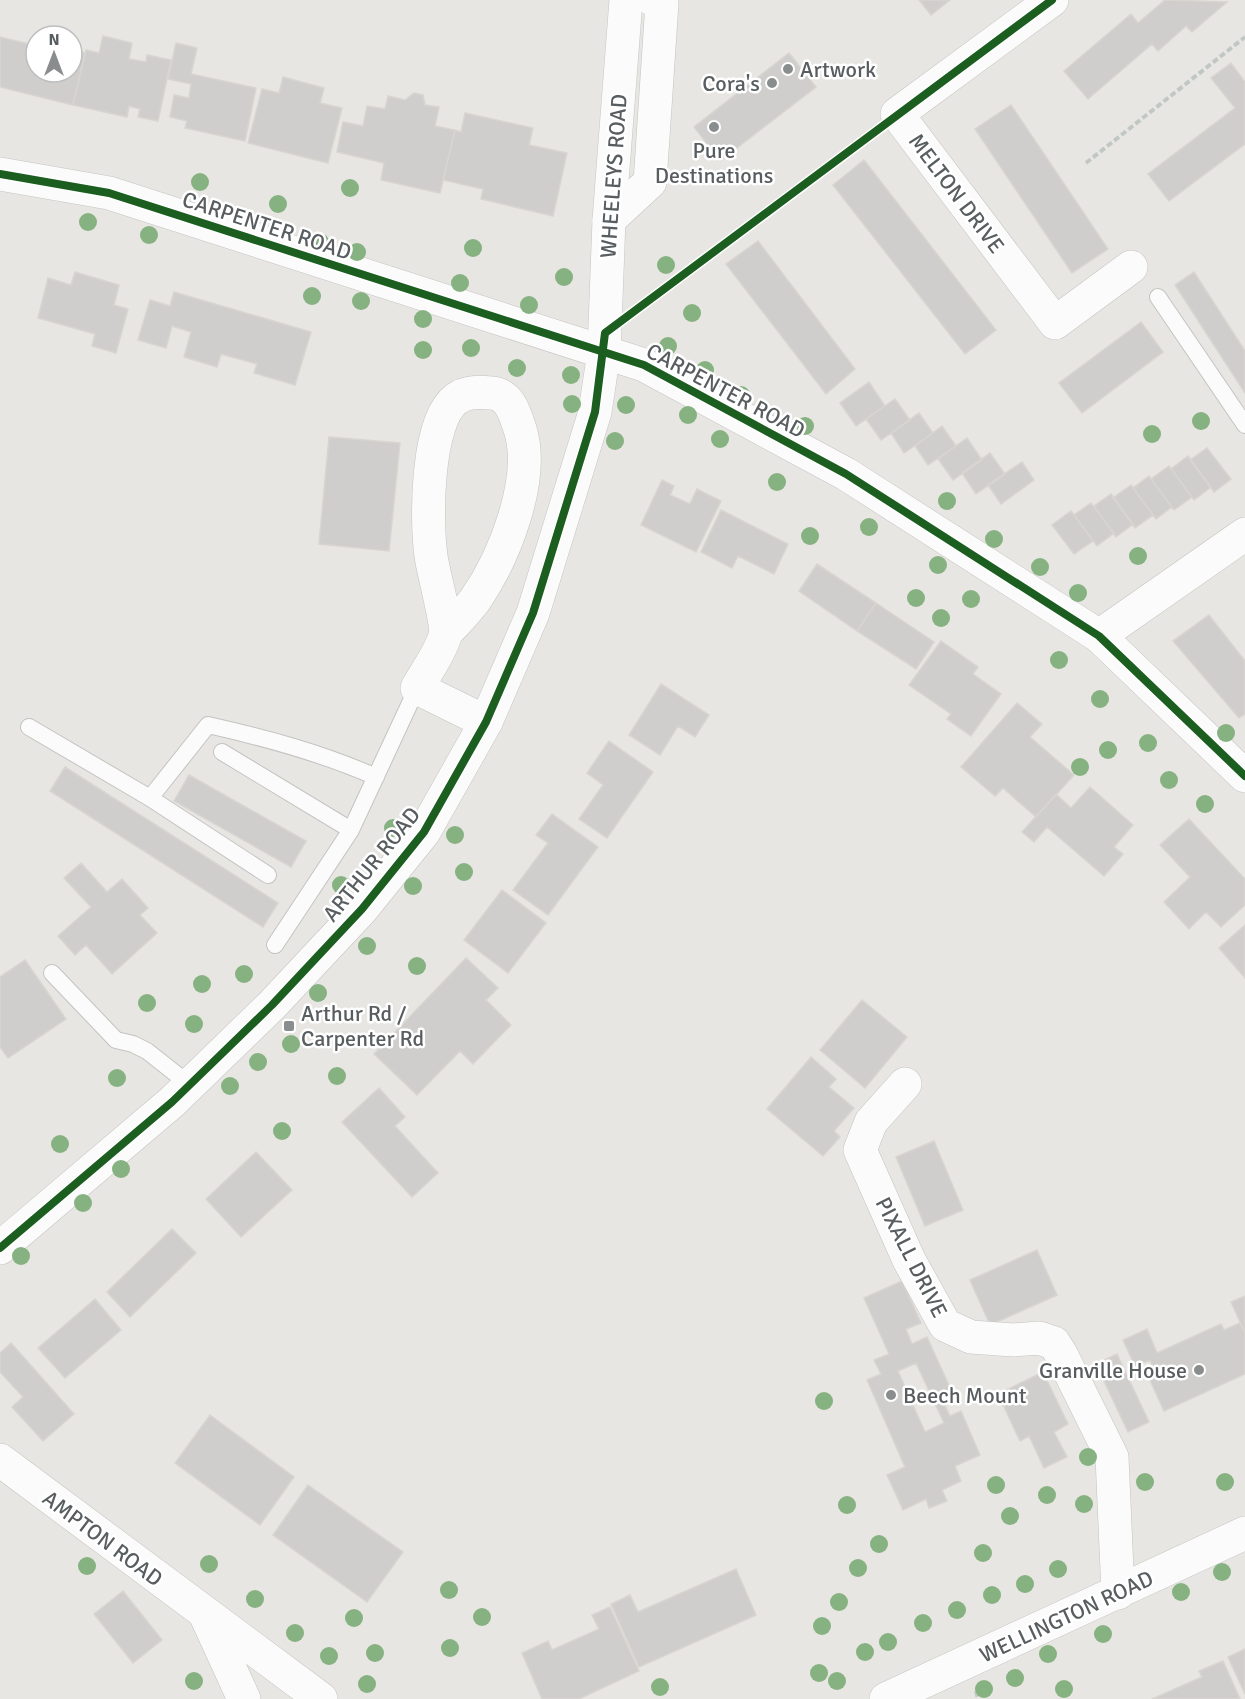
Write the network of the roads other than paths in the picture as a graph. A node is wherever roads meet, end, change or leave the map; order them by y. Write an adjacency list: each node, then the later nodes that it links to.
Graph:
1 (626, 0): 5 (street, WHEELEYS ROAD)
2 (653, 0): 5 (street)
3 (1052, 0): 6 (street, MELTON DRIVE)
4 (0, 174): 8 (street, CARPENTER ROAD)
5 (609, 220): 8 (street, WHEELEYS ROAD)
6 (1131, 267)
7 (1158, 297): 9 (lane)
8 (604, 352): 12 (street, CARPENTER ROAD); 14 (street, ARTHUR ROAD)
9 (1245, 425)
10 (1245, 534): 12 (street)
11 (446, 634): 11 (street); 13 (street)
12 (1100, 636): 17 (street, CARPENTER ROAD)
13 (417, 688): 14 (street); 18 (lane)
14 (486, 722): 25 (street, ARTHUR ROAD)
15 (29, 727): 19 (lane)
16 (222, 752): 20 (lane)
17 (1245, 776)
18 (376, 777): 19 (lane); 20 (lane)
19 (150, 798): 21 (lane)
20 (351, 830): 22 (lane)
21 (268, 875)
22 (275, 945)
23 (52, 973): 25 (lane)
24 (905, 1084): 29 (street, PIXALL DRIVE)
25 (190, 1085): 26 (street, ARTHUR ROAD)
26 (0, 1248)
27 (0, 1460): 30 (street, AMPTON ROAD)
28 (1245, 1533): 29 (street, WELLINGTON ROAD)
29 (1118, 1593): 33 (street, WELLINGTON ROAD)
30 (206, 1615): 31 (street, AMPTON ROAD); 32 (street, AMPTON ROAD)
31 (244, 1699)
32 (321, 1699)
33 (886, 1699)

